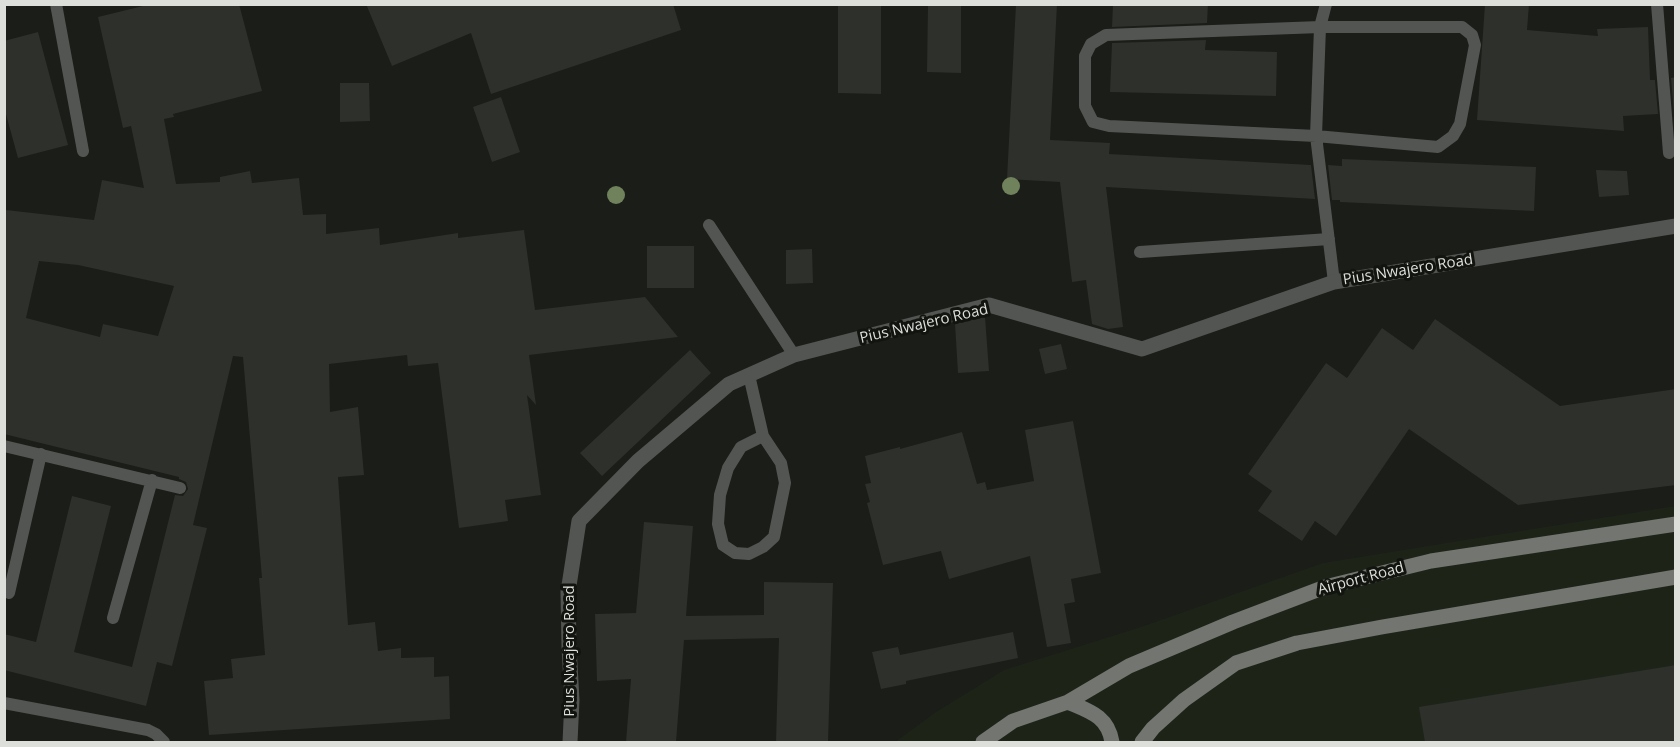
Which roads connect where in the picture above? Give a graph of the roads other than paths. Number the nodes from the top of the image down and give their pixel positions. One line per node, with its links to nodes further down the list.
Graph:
1 (56, 4): 6 (lane)
2 (1326, 4): 4 (lane)
3 (1657, 4): 7 (lane)
4 (1320, 27): 5 (lane); 5 (lane); 5 (lane)
5 (1316, 136): 10 (lane)
6 (83, 151)
7 (1669, 153)
8 (709, 225): 13 (lane)
9 (1676, 226): 12 (street, Pius Nwajero Road)
10 (1329, 239): 11 (lane); 12 (lane)
11 (1140, 252)
12 (1334, 282): 13 (street, Pius Nwajero Road)
13 (794, 355): 14 (street, Pius Nwajero Road)
14 (749, 375): 15 (lane); 27 (street, Pius Nwajero Road)
15 (763, 436): 15 (lane)
16 (4, 446): 17 (lane)
17 (41, 454): 18 (lane); 22 (lane)
18 (152, 480): 19 (lane); 23 (lane)
19 (180, 488)
20 (1676, 524): 24 (main road, Airport Road)
21 (1676, 577): 30 (main road)
22 (9, 593)
23 (113, 618)
24 (1068, 702): 28 (main road, Airport Road); 29 (main road)
25 (4, 703): 26 (lane)
26 (164, 742)
27 (570, 742)
28 (983, 742)
29 (1112, 742)
30 (1142, 742)

